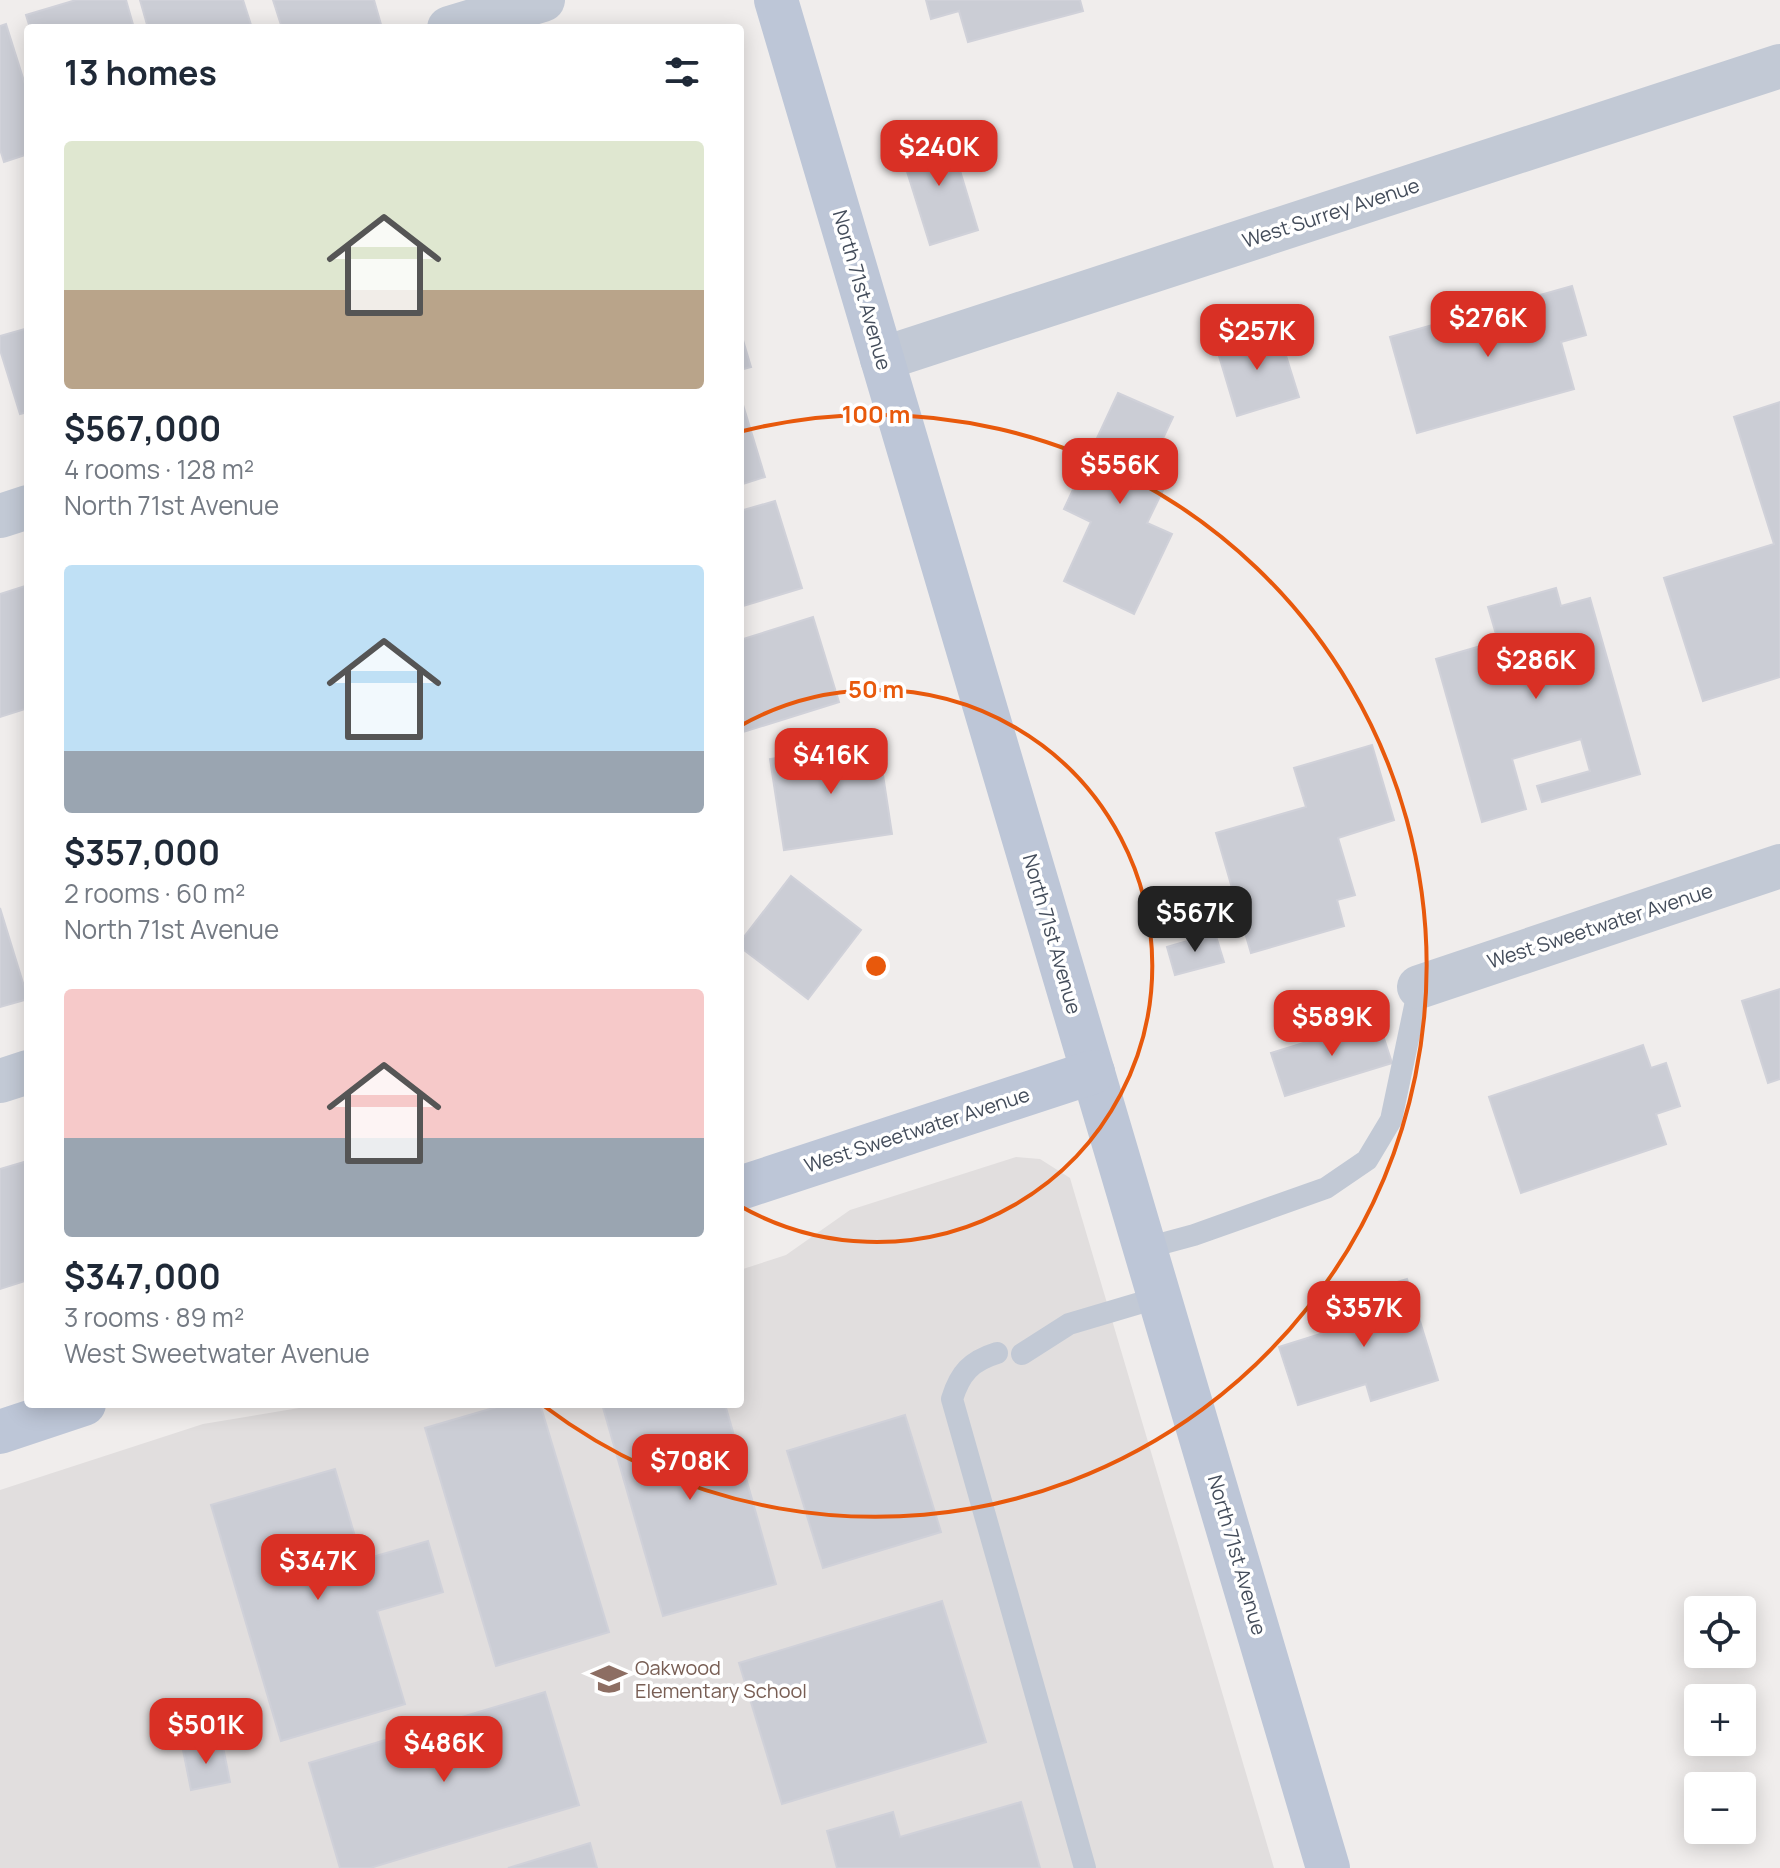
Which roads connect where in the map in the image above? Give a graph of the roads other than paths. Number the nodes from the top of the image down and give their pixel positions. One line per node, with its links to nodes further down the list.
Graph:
1 (441, 0): 4 (street)
2 (543, 0): 5 (street)
3 (776, 0): 7 (street, North 71st Avenue)
4 (448, 24)
5 (462, 24)
6 (1780, 66): 7 (street, West Surrey Avenue)
7 (882, 359): 12 (street, North 71st Avenue)
8 (24, 508): 9 (street)
9 (0, 516)
10 (1780, 866): 11 (street, West Sweetwater Avenue)
11 (1419, 987): 16 (lane)
12 (1093, 1072): 15 (street, West Sweetwater Avenue); 16 (street, North 71st Avenue)
13 (24, 1073): 14 (street)
14 (0, 1081)
15 (744, 1187)
16 (1146, 1248): 17 (street, North 71st Avenue)
17 (1160, 1297): 19 (lane); 23 (street, North 71st Avenue)
18 (997, 1353): 22 (lane)
19 (1022, 1354)
20 (72, 1408): 21 (street)
21 (0, 1432)
22 (1085, 1868)
23 (1328, 1868)

